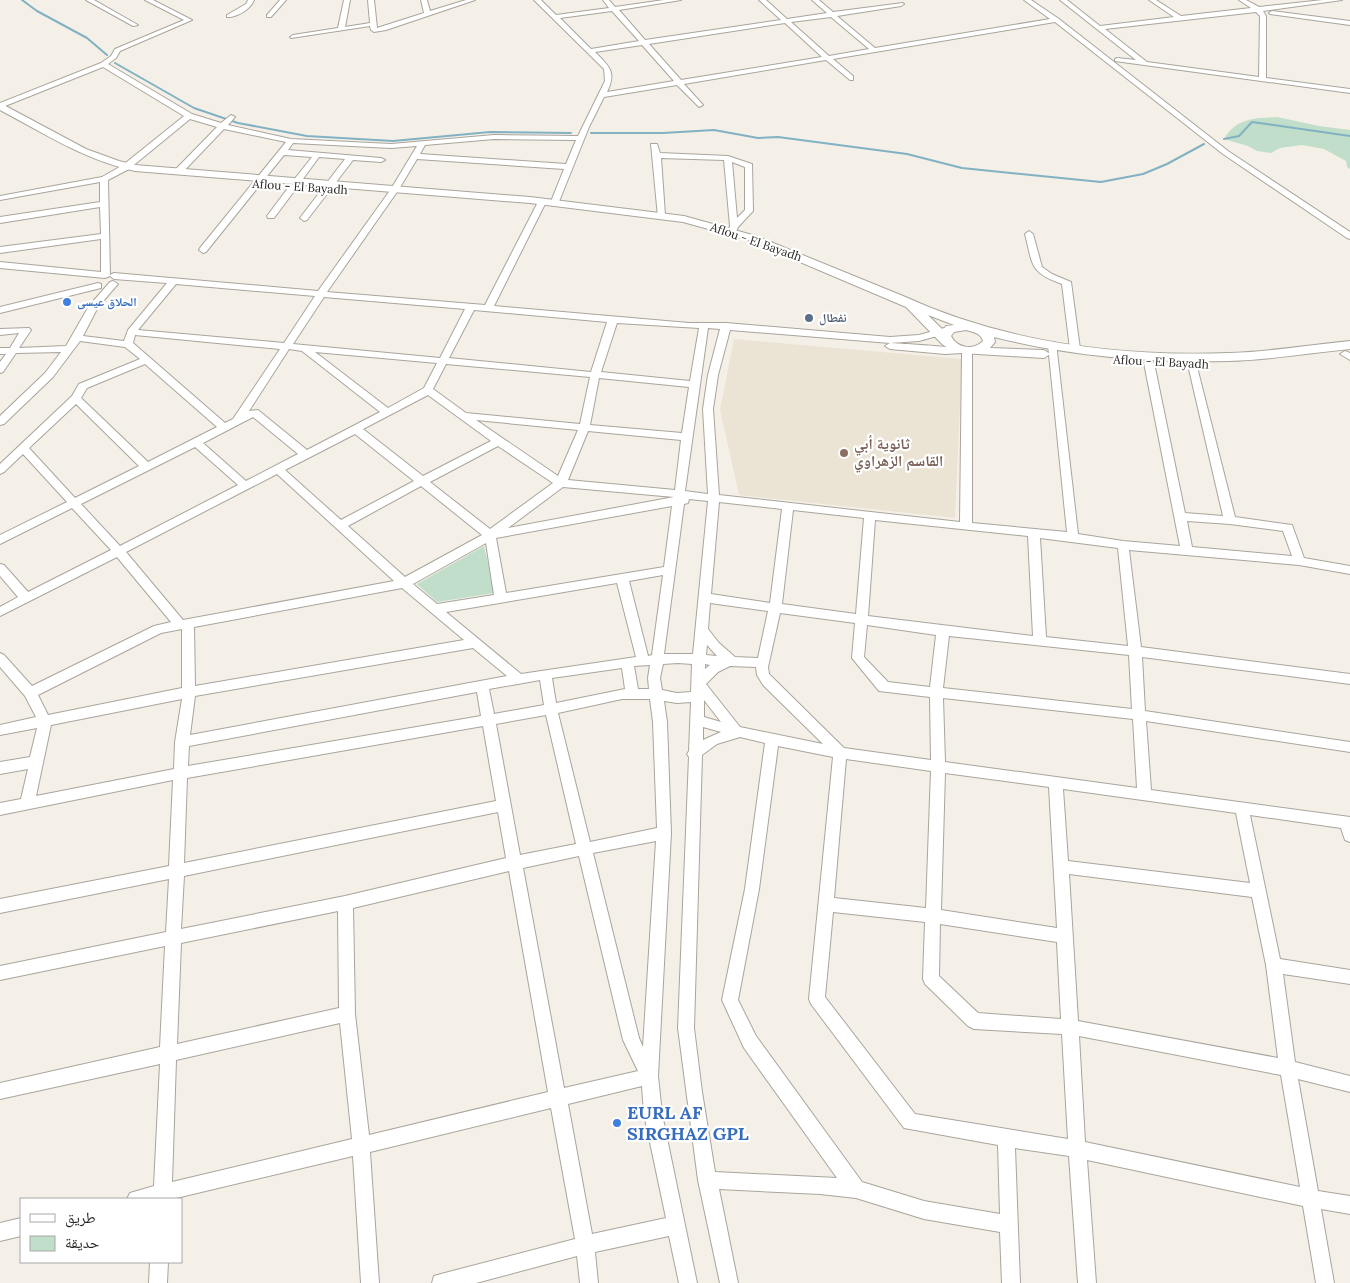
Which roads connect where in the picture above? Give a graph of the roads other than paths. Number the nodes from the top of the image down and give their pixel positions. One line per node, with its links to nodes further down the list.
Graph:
1 (89, 0): 35 (street)
2 (148, 0): 44 (street)
3 (251, 0): 27 (street)
4 (282, 0): 28 (street)
5 (347, 0): 37 (street)
6 (371, 0): 34 (street)
7 (424, 0): 26 (street)
8 (472, 0): 26 (street)
9 (537, 0): 29 (street)
10 (606, 0): 23 (street)
11 (659, 0): 23 (street)
12 (678, 0): 23 (street)
13 (762, 0): 32 (street)
14 (815, 0): 25 (street)
15 (1027, 0): 31 (street)
16 (1036, 0): 43 (street)
17 (1063, 0): 36 (street)
18 (1152, 0): 30 (street)
19 (1242, 0): 24 (street)
20 (1339, 0): 21 (street)
21 (1327, 1): 24 (street)
22 (901, 4): 25 (street)
23 (613, 8): 29 (street); 39 (street)
24 (1258, 10): 30 (street); 33 (street); 47 (street)
25 (832, 14): 32 (street); 41 (street)
26 (428, 15): 34 (street)
27 (229, 16)
28 (269, 16)
29 (554, 16): 40 (street)
30 (1179, 18): 36 (street)
31 (1057, 20): 41 (street); 86 (street)
32 (786, 21): 39 (street); 42 (street)
33 (1350, 23)
34 (373, 24): 37 (street)
35 (135, 25)
36 (1098, 28): 45 (street)
37 (341, 29): 38 (street)
38 (293, 37)
39 (644, 43): 40 (street); 48 (street)
40 (589, 51): 50 (street)
41 (875, 51): 42 (street)
42 (828, 58): 46 (street); 48 (street)
43 (1117, 60): 45 (street); 83 (street)
44 (103, 64): 52 (street); 53 (street)
45 (1145, 64): 47 (street)
46 (850, 78)
47 (1262, 80): 49 (street)
48 (680, 83): 50 (street); 51 (street)
49 (1350, 91)
50 (602, 95): 56 (street)
51 (699, 105)
52 (0, 106): 68 (main road, Aflou - El Bayadh)
53 (189, 116): 55 (street); 68 (street)
54 (232, 117): 55 (street)
55 (224, 126): 57 (street); 69 (street)
56 (580, 138): 58 (street); 67 (street)
57 (291, 140): 58 (street); 60 (street)
58 (423, 143): 62 (street)
59 (654, 146): 63 (street)
60 (282, 152): 61 (street); 71 (street)
61 (318, 154): 64 (street); 72 (street)
62 (415, 156): 67 (street); 74 (street)
63 (657, 156): 65 (street); 78 (street)
64 (351, 157): 66 (street); 73 (street)
65 (728, 158): 82 (street); 82 (street)
66 (382, 160)
67 (569, 167): 76 (street)
68 (122, 169): 69 (main road, Aflou - El Bayadh); 70 (street); 71 (main road, Aflou - El Bayadh)
69 (178, 172): 71 (main road, Aflou - El Bayadh)
70 (104, 179): 75 (street); 77 (street)
71 (260, 181): 72 (main road, Aflou - El Bayadh); 88 (street)
72 (295, 184): 73 (main road, Aflou - El Bayadh); 79 (street)
73 (329, 186): 74 (main road, Aflou - El Bayadh); 80 (street)
74 (393, 191): 76 (main road, Aflou - El Bayadh); 94 (street)
75 (0, 198)
76 (548, 203): 78 (main road, Aflou - El Bayadh); 98 (street)
77 (104, 204): 81 (street); 85 (street)
78 (661, 215): 82 (main road, Aflou - El Bayadh)
79 (271, 216)
80 (304, 218)
81 (0, 220)
82 (733, 229): 95 (main road, Aflou - El Bayadh)
83 (1350, 229)
84 (1029, 234): 112 (street)
85 (104, 236): 87 (street); 91 (street)
86 (1350, 236)
87 (0, 250)
88 (203, 250)
89 (0, 265): 90 (street)
90 (69, 270): 91 (street); 93 (street)
91 (110, 278): 92 (street); 93 (street); 96 (street)
92 (173, 282): 94 (street); 105 (street)
93 (97, 284): 96 (street); 99 (street)
94 (321, 294): 97 (street); 109 (street)
95 (910, 304): 102 (main road, Aflou - El Bayadh); 106 (main road, Aflou - El Bayadh)
96 (94, 306): 107 (street)
97 (471, 307): 98 (street); 119 (street)
98 (488, 308): 100 (street)
99 (0, 310)
100 (613, 319): 101 (street); 123 (street)
101 (704, 327): 103 (street); 124 (street)
102 (975, 328): 106 (main road); 113 (main road, Aflou - El Bayadh); 116 (main road)
103 (726, 329): 106 (street); 116 (street); 146 (street)
104 (0, 332): 115 (street)
105 (131, 332): 108 (street); 109 (street)
106 (945, 334): 116 (main road, Aflou - El Bayadh)
107 (77, 338): 108 (street); 110 (street)
108 (128, 344): 118 (street)
109 (287, 345): 111 (street); 130 (street)
110 (69, 348): 115 (street); 129 (street)
111 (303, 348): 119 (street); 127 (street)
112 (1075, 349): 113 (main road, Aflou - El Bayadh); 117 (main road, Aflou - El Bayadh)
113 (1053, 350): 116 (main road, Aflou - El Bayadh); 120 (main road, Aflou - El Bayadh); 156 (street)
114 (0, 351): 115 (street)
115 (13, 351): 122 (street)
116 (967, 351): 153 (street)
117 (1349, 352): 121 (main road, Aflou - El Bayadh)
118 (147, 360): 126 (street); 131 (street)
119 (444, 360): 123 (street); 125 (street)
120 (1149, 363): 121 (main road, Aflou - El Bayadh); 150 (street)
121 (1193, 365): 151 (street)
122 (0, 370)
123 (595, 375): 124 (street); 133 (street)
124 (694, 384): 134 (street)
125 (428, 390): 127 (street); 128 (street)
126 (76, 398): 137 (street); 139 (street)
127 (388, 413): 132 (street)
128 (464, 416): 133 (street); 135 (street)
129 (0, 422)
130 (236, 422): 131 (street); 138 (street)
131 (224, 428): 136 (street)
132 (356, 429): 138 (street); 142 (street)
133 (584, 429): 134 (street); 143 (street)
134 (687, 437): 145 (street)
135 (498, 441): 142 (street); 143 (street)
136 (196, 442): 139 (street); 144 (street)
137 (23, 448): 141 (street); 147 (street)
138 (306, 455): 140 (street)
139 (147, 467): 147 (street)
140 (278, 469): 144 (street); 152 (street)
141 (0, 470)
142 (422, 482): 152 (street); 155 (street)
143 (561, 484): 145 (street); 155 (street)
144 (245, 486): 159 (street)
145 (678, 497): 146 (street); 155 (street); 163 (street)
146 (709, 497): 148 (street); 169 (street)
147 (74, 503): 157 (street); 159 (street)
148 (788, 506): 149 (street); 170 (street)
149 (870, 516): 153 (street); 173 (street)
150 (1181, 517): 151 (street); 160 (street)
151 (1230, 520): 161 (street)
152 (340, 525): 166 (street)
153 (966, 526): 154 (street)
154 (1034, 533): 156 (street); 177 (street)
155 (490, 535): 166 (street); 168 (street)
156 (1074, 537): 158 (street)
157 (0, 540)
158 (1123, 545): 160 (street); 179 (street)
159 (118, 551): 167 (street); 174 (street)
160 (1187, 551): 161 (street)
161 (1299, 561): 164 (street)
162 (0, 568): 167 (street)
163 (668, 570): 165 (street); 183 (street)
164 (1350, 570)
165 (622, 577): 168 (street); 183 (street)
166 (404, 583): 171 (street); 174 (street)
167 (26, 598): 172 (street)
168 (501, 598): 171 (street)
169 (705, 598): 170 (street); 175 (street)
170 (775, 608): 173 (street); 185 (street)
171 (434, 609): 178 (street)
172 (0, 612)
173 (862, 620): 176 (street); 192 (street)
174 (184, 624): 191 (street); 193 (street)
175 (702, 630): 181 (street); 182 (street)
176 (942, 631): 177 (street); 192 (street)
177 (1040, 641): 179 (street)
178 (475, 642): 187 (street); 191 (street)
179 (1135, 651): 188 (street); 197 (street)
180 (0, 658): 193 (street)
181 (699, 659): 182 (street); 183 (street); 190 (street)
182 (731, 660): 185 (street); 190 (street)
183 (650, 661): 184 (street); 195 (street)
184 (626, 662): 186 (street); 194 (street)
185 (762, 663): 206 (street)
186 (545, 674): 187 (street); 196 (street)
187 (519, 679): 189 (street)
188 (1350, 680)
189 (482, 686): 198 (street); 204 (street)
190 (699, 688): 195 (street); 199 (street); 202 (street)
191 (188, 692): 200 (street); 204 (street)
192 (936, 692): 197 (street); 209 (street)
193 (30, 693): 200 (street)
194 (632, 693): 195 (street); 196 (street)
195 (655, 694): 219 (street)
196 (552, 709): 198 (street); 220 (street)
197 (1140, 715): 205 (street); 213 (street)
198 (488, 720): 211 (street); 215 (street)
199 (697, 720): 202 (street); 207 (street)
200 (45, 721): 201 (street); 208 (street)
201 (0, 730)
202 (737, 733): 203 (street); 207 (street)
203 (772, 741): 206 (street); 246 (street)
204 (182, 742): 211 (street)
205 (1350, 747)
206 (840, 753): 209 (street); 226 (street)
207 (694, 754): 245 (street)
208 (36, 762): 210 (street); 214 (street)
209 (938, 767): 212 (street); 228 (street)
210 (0, 768)
211 (182, 773): 214 (street); 223 (street)
212 (1056, 783): 213 (street); 222 (street)
213 (1144, 796): 217 (street)
214 (27, 804): 216 (street)
215 (505, 806): 221 (street); 223 (street)
216 (0, 809)
217 (1242, 810): 218 (street); 224 (street)
218 (1349, 827)
219 (664, 833): 220 (street); 238 (street)
220 (584, 850): 221 (street); 238 (street)
221 (514, 863): 225 (street); 241 (street)
222 (1061, 868): 224 (street); 229 (street)
223 (178, 871): 227 (street); 230 (street)
224 (1259, 891): 231 (street)
225 (345, 903): 230 (street); 234 (street)
226 (825, 904): 228 (street); 242 (street)
227 (0, 906)
228 (934, 916): 229 (street); 235 (street)
229 (1065, 936): 235 (street)
230 (174, 938): 232 (street); 236 (street)
231 (1274, 965): 233 (street); 237 (street)
232 (0, 973)
233 (1350, 977)
234 (347, 1014): 236 (street); 243 (street)
235 (1070, 1027): 237 (street); 244 (street)
236 (169, 1054): 240 (street); 247 (street)
237 (1288, 1068): 239 (street); 249 (street)
238 (650, 1076): 241 (street); 251 (street)
239 (1350, 1084)
240 (0, 1091)
241 (557, 1098): 243 (street); 255 (street)
242 (1006, 1138): 244 (street); 252 (street)
243 (361, 1145): 247 (street); 258 (street)
244 (1077, 1149): 249 (street); 264 (street)
245 (707, 1180): 246 (street); 262 (street)
246 (856, 1189): 252 (street)
247 (162, 1196): 248 (street)
248 (145, 1198)
249 (1312, 1199): 250 (street); 265 (street)
250 (1350, 1204)
251 (676, 1225): 255 (street); 261 (street)
252 (1009, 1225): 263 (street)
253 (20, 1227): 254 (street)
254 (0, 1232)
255 (585, 1245): 259 (street); 260 (street)
256 (159, 1263): 257 (street)
257 (158, 1283)
258 (370, 1283)
259 (440, 1283)
260 (589, 1283)
261 (688, 1283)
262 (729, 1283)
263 (1011, 1283)
264 (1087, 1283)
265 (1325, 1283)

